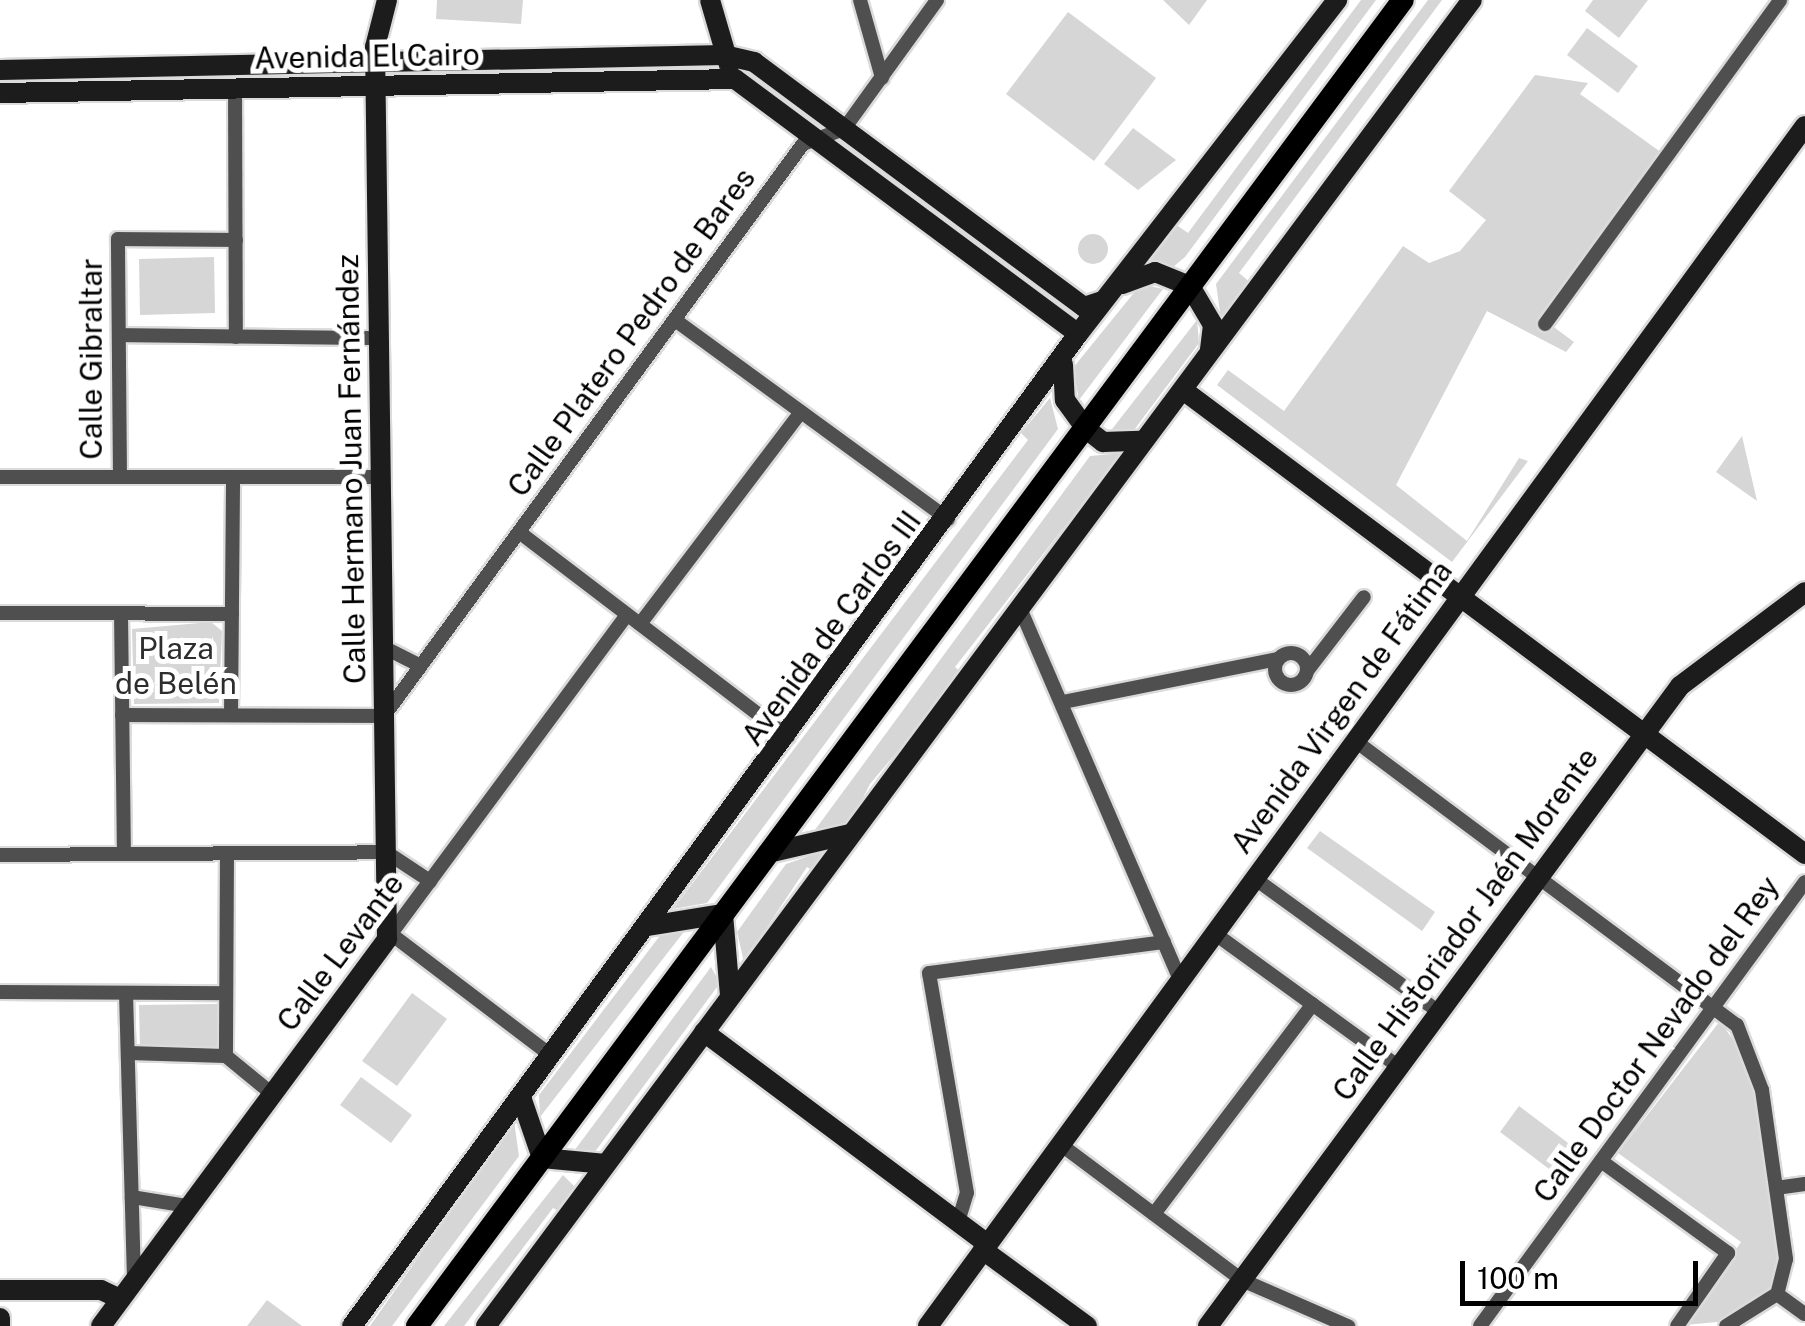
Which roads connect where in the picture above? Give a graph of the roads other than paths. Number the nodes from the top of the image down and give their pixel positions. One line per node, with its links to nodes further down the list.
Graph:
1 (386, 0): 10 (street, Calle Hermano Juan Fernández)
2 (710, 0): 9 (street)
3 (860, 0): 12 (street)
4 (937, 0): 12 (street)
5 (1336, 0): 21 (street, Avenida de Carlos III)
6 (1403, 0): 22 (main road)
7 (1472, 0): 30 (street)
8 (1780, 0): 25 (street)
9 (724, 55): 10 (street, Avenida El Cairo); 13 (street); 18 (street, Avenida El Cairo)
10 (376, 63): 11 (street, Avenida El Cairo); 14 (street, Calle Hermano Juan Fernández)
11 (0, 70)
12 (882, 78): 18 (street)
13 (735, 79): 14 (street, Avenida El Cairo); 19 (street)
14 (376, 86): 15 (street, Avenida El Cairo); 29 (street, Calle Hermano Juan Fernández)
15 (235, 88): 16 (street, Avenida El Cairo); 20 (street)
16 (0, 92)
17 (1805, 126): 44 (street, Avenida Virgen de Fátima)
18 (844, 129): 19 (street); 23 (street, Avenida El Cairo)
19 (816, 139): 24 (street, Calle Platero Pedro de Bares); 26 (street)
20 (236, 240): 27 (street, Calle Gibraltar); 28 (street)
21 (1120, 285): 22 (street); 23 (street, Avenida de Carlos III)
22 (1190, 286): 30 (street); 34 (main road)
23 (1103, 301): 26 (street, Avenida de Carlos III)
24 (675, 320): 33 (street); 41 (street, Calle Platero Pedro de Bares)
25 (1545, 324)
26 (1078, 334): 31 (street, Avenida de Carlos III)
27 (118, 335): 28 (street); 37 (street, Calle Gibraltar)
28 (236, 336): 29 (street)
29 (379, 338): 39 (street, Calle Hermano Juan Fernández)
30 (1209, 355): 32 (street)
31 (1063, 366): 34 (street); 40 (street, Avenida de Carlos III)
32 (1183, 390): 35 (street); 44 (street)
33 (802, 412): 40 (street); 49 (street, Calle Levante)
34 (1084, 428): 35 (street); 64 (main road)
35 (1141, 441): 45 (street)
36 (0, 477): 37 (street)
37 (120, 477): 38 (street)
38 (232, 477): 39 (street); 48 (street)
39 (381, 477): 50 (street, Calle Hermano Juan Fernández)
40 (948, 520): 59 (street, Avenida de Carlos III)
41 (519, 532): 49 (street); 52 (street, Calle Platero Pedro de Bares)
42 (1805, 592): 58 (street, Calle Historiador Jaén Morente)
43 (1364, 596): 53 (street)
44 (1458, 597): 58 (street); 60 (street, Avenida Virgen de Fátima)
45 (1020, 606): 54 (street); 61 (street)
46 (0, 613): 47 (street)
47 (121, 613): 48 (street); 55 (street)
48 (232, 614): 56 (street)
49 (634, 620): 59 (street); 70 (street, Calle Levante)
50 (383, 647): 52 (street); 57 (street, Calle Hermano Juan Fernández)
51 (1278, 659): 53 (street); 53 (street); 54 (street)
52 (420, 666): 57 (street, Calle Platero Pedro de Bares)
53 (1307, 671)
54 (1063, 702): 76 (street)
55 (122, 714): 56 (street); 66 (street)
56 (231, 715): 57 (street)
57 (384, 716): 62 (street, Calle Hermano Juan Fernández)
58 (1642, 735): 67 (street); 68 (street, Calle Historiador Jaén Morente)
59 (788, 737): 73 (street, Avenida de Carlos III)
60 (1354, 740): 68 (street); 69 (street, Avenida Virgen de Fátima)
61 (850, 834): 64 (street); 81 (street)
62 (386, 852): 63 (street); 70 (street); 75 (street, Calle Hermano Juan Fernández)
63 (227, 853): 66 (street); 80 (street)
64 (768, 853): 72 (main road)
65 (0, 854): 66 (street)
66 (124, 854)
67 (1805, 854)
68 (1537, 876): 83 (street); 84 (street, Calle Historiador Jaén Morente)
69 (1254, 878): 74 (street, Avenida Virgen de Fátima); 84 (street)
70 (430, 881): 75 (street, Calle Levante)
71 (1805, 882): 83 (street, Calle Doctor Nevado del Rey)
72 (723, 914): 73 (street); 81 (street); 93 (main road)
73 (648, 926): 88 (street, Avenida de Carlos III)
74 (1214, 933): 77 (street, Avenida Virgen de Fátima); 82 (street)
75 (389, 936): 88 (street); 90 (street, Calle Levante)
76 (1164, 942): 77 (street); 101 (street)
77 (1180, 979): 92 (street, Avenida Virgen de Fátima)
78 (0, 992): 79 (street)
79 (126, 992): 80 (street); 86 (street)
80 (226, 993): 87 (street)
81 (730, 996): 85 (street)
82 (1313, 1004): 89 (street); 100 (street)
83 (1715, 1006): 94 (street, Calle Doctor Nevado del Rey); 97 (street)
84 (1438, 1011): 89 (street, Calle Historiador Jaén Morente)
85 (704, 1032): 95 (street); 101 (street)
86 (128, 1053): 87 (street); 98 (street)
87 (226, 1056): 90 (street)
88 (552, 1056): 91 (street, Avenida de Carlos III)
89 (1398, 1066): 104 (street, Calle Historiador Jaén Morente)
90 (271, 1093): 99 (street, Calle Levante)
91 (521, 1097): 93 (street); 112 (street, Avenida de Carlos III)
92 (1060, 1144): 100 (street); 102 (street, Avenida Virgen de Fátima)
93 (542, 1158): 95 (street); 113 (main road)
94 (1601, 1161): 119 (street, Calle Doctor Nevado del Rey); 120 (street)
95 (606, 1164): 114 (street)
96 (1805, 1184): 97 (street)
97 (1776, 1188): 106 (street)
98 (132, 1197): 99 (street); 103 (street)
99 (187, 1206): 103 (street, Calle Levante)
100 (1154, 1214): 104 (street)
101 (958, 1222): 102 (street)
102 (985, 1247): 115 (street, Avenida Virgen de Fátima); 116 (street)
103 (134, 1276): 107 (street, Calle Levante)
104 (1242, 1280): 117 (street, Calle Historiador Jaén Morente); 118 (street)
105 (0, 1290): 107 (street)
106 (1778, 1294): 108 (street); 121 (street)
107 (118, 1298): 111 (street, Calle Levante)
108 (1805, 1314)
109 (0, 1318): 110 (street)
110 (0, 1326)
111 (102, 1326)
112 (352, 1326)
113 (417, 1326)
114 (486, 1326)
115 (928, 1326)
116 (1087, 1326)
117 (1208, 1326)
118 (1348, 1326)
119 (1480, 1326)
120 (1677, 1326)
121 (1726, 1326)

